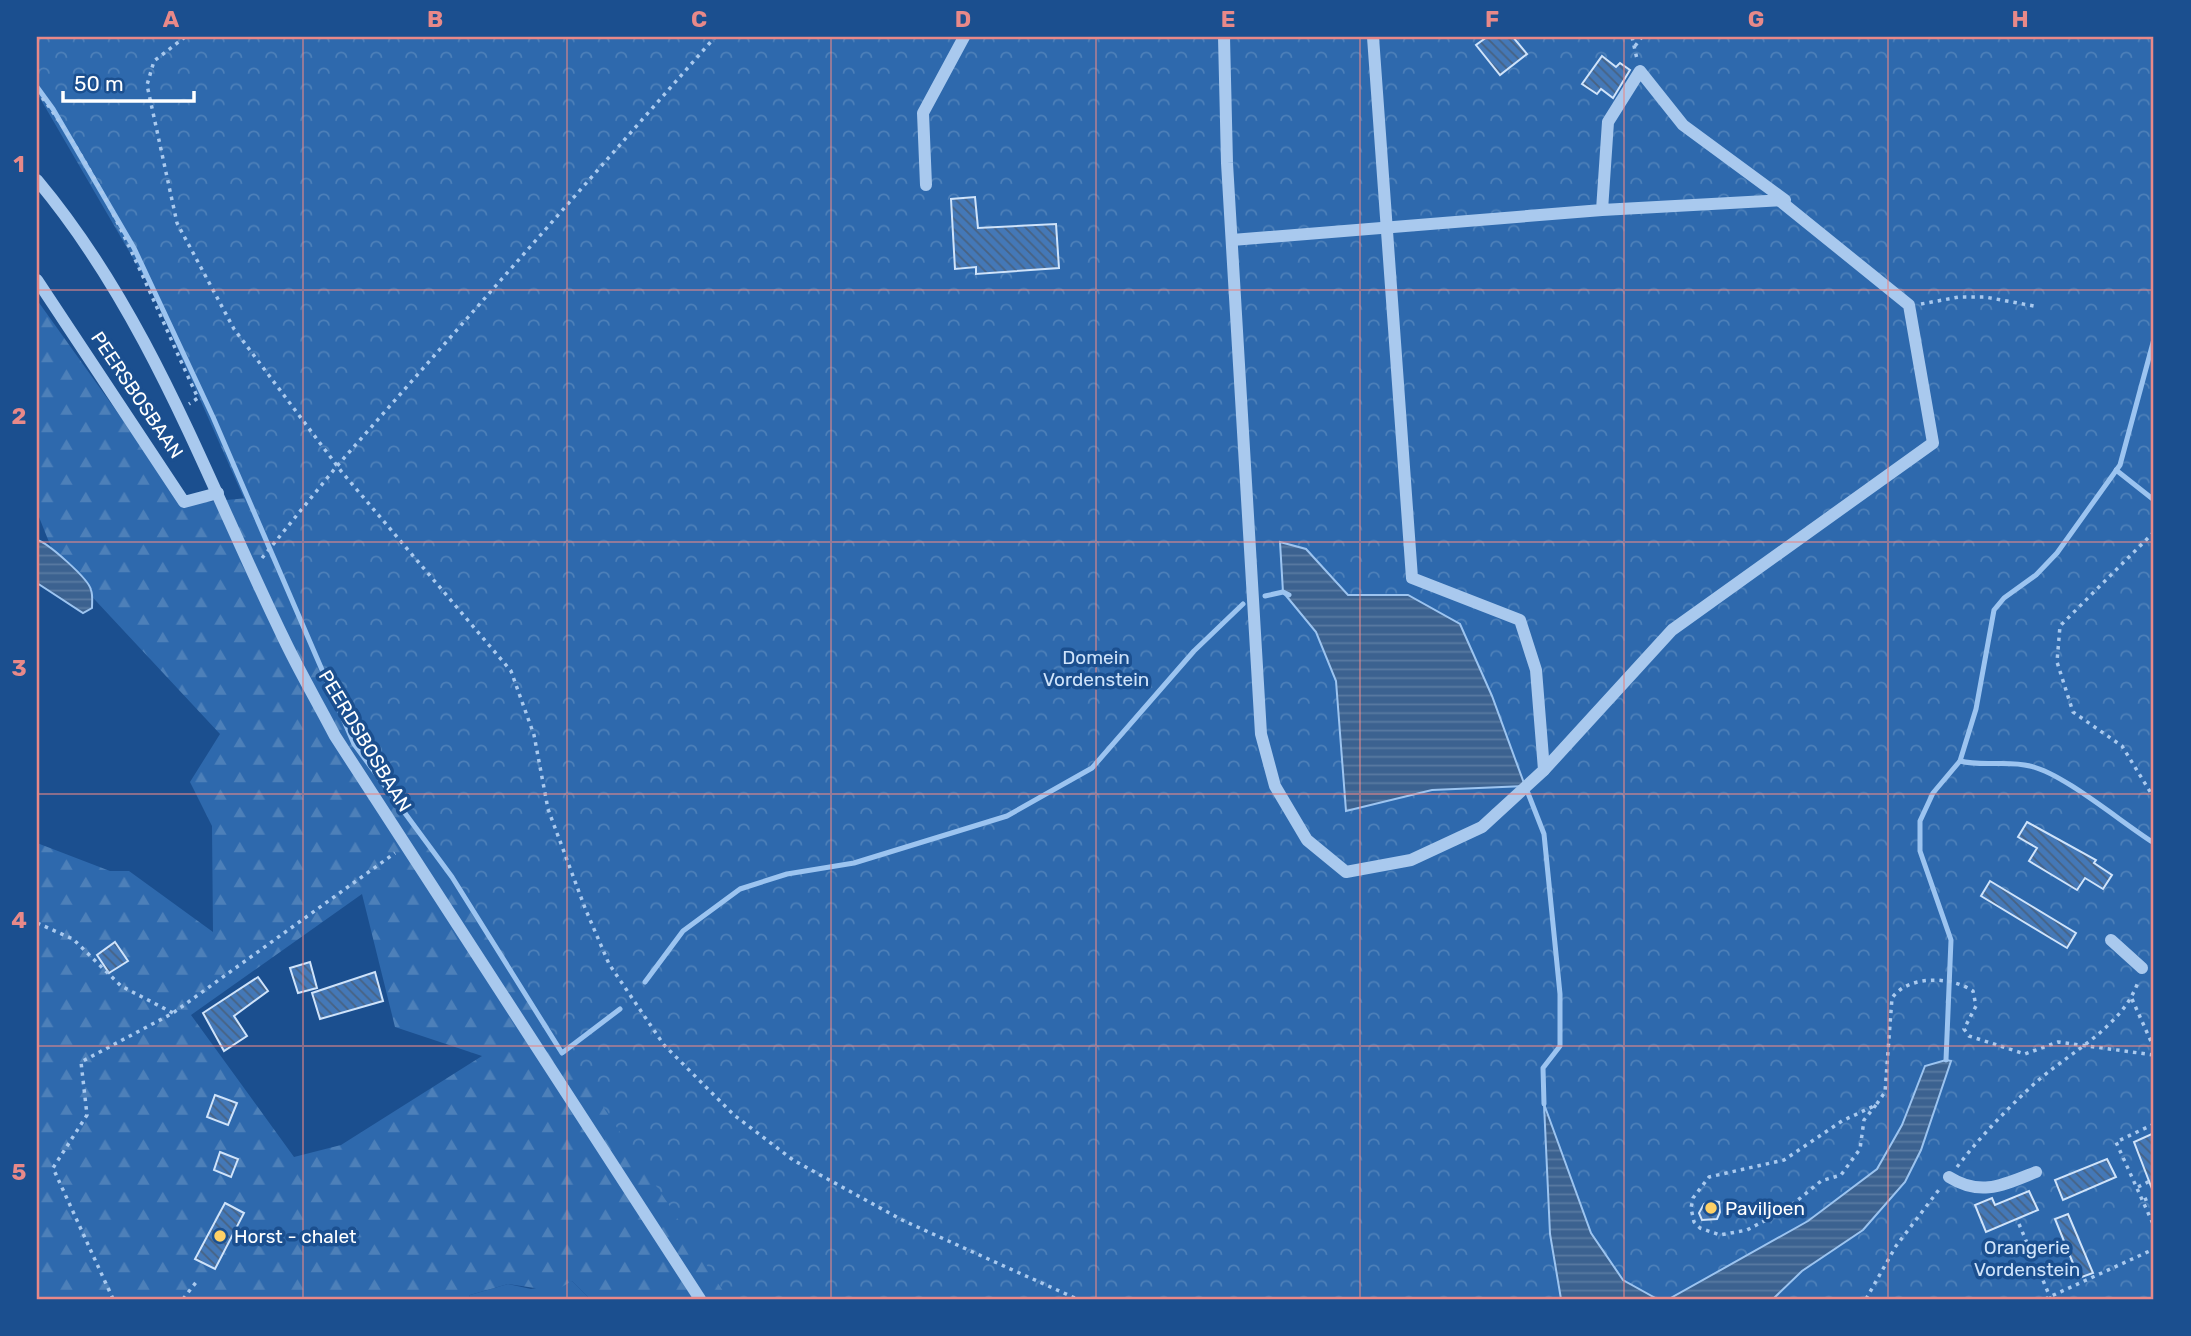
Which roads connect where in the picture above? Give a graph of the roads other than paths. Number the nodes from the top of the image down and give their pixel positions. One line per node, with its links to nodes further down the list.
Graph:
1 (964, 37): 5 (street)
2 (1224, 37): 9 (street)
3 (1373, 37): 8 (street)
4 (37, 180): 11 (street, PEERDSBOSBAAN)
5 (926, 185)
6 (1779, 200): 7 (street); 7 (street); 12 (street)
7 (1602, 209): 8 (street)
8 (1386, 227): 9 (street); 12 (street)
9 (1232, 240): 12 (street)
10 (37, 280): 11 (street, PEERSBOSBAAN)
11 (218, 494): 17 (street, PEERDSBOSBAAN)
12 (1544, 770)
13 (2111, 940): 14 (street)
14 (2142, 968)
15 (2036, 1172): 16 (street)
16 (1949, 1177)
17 (700, 1299)

